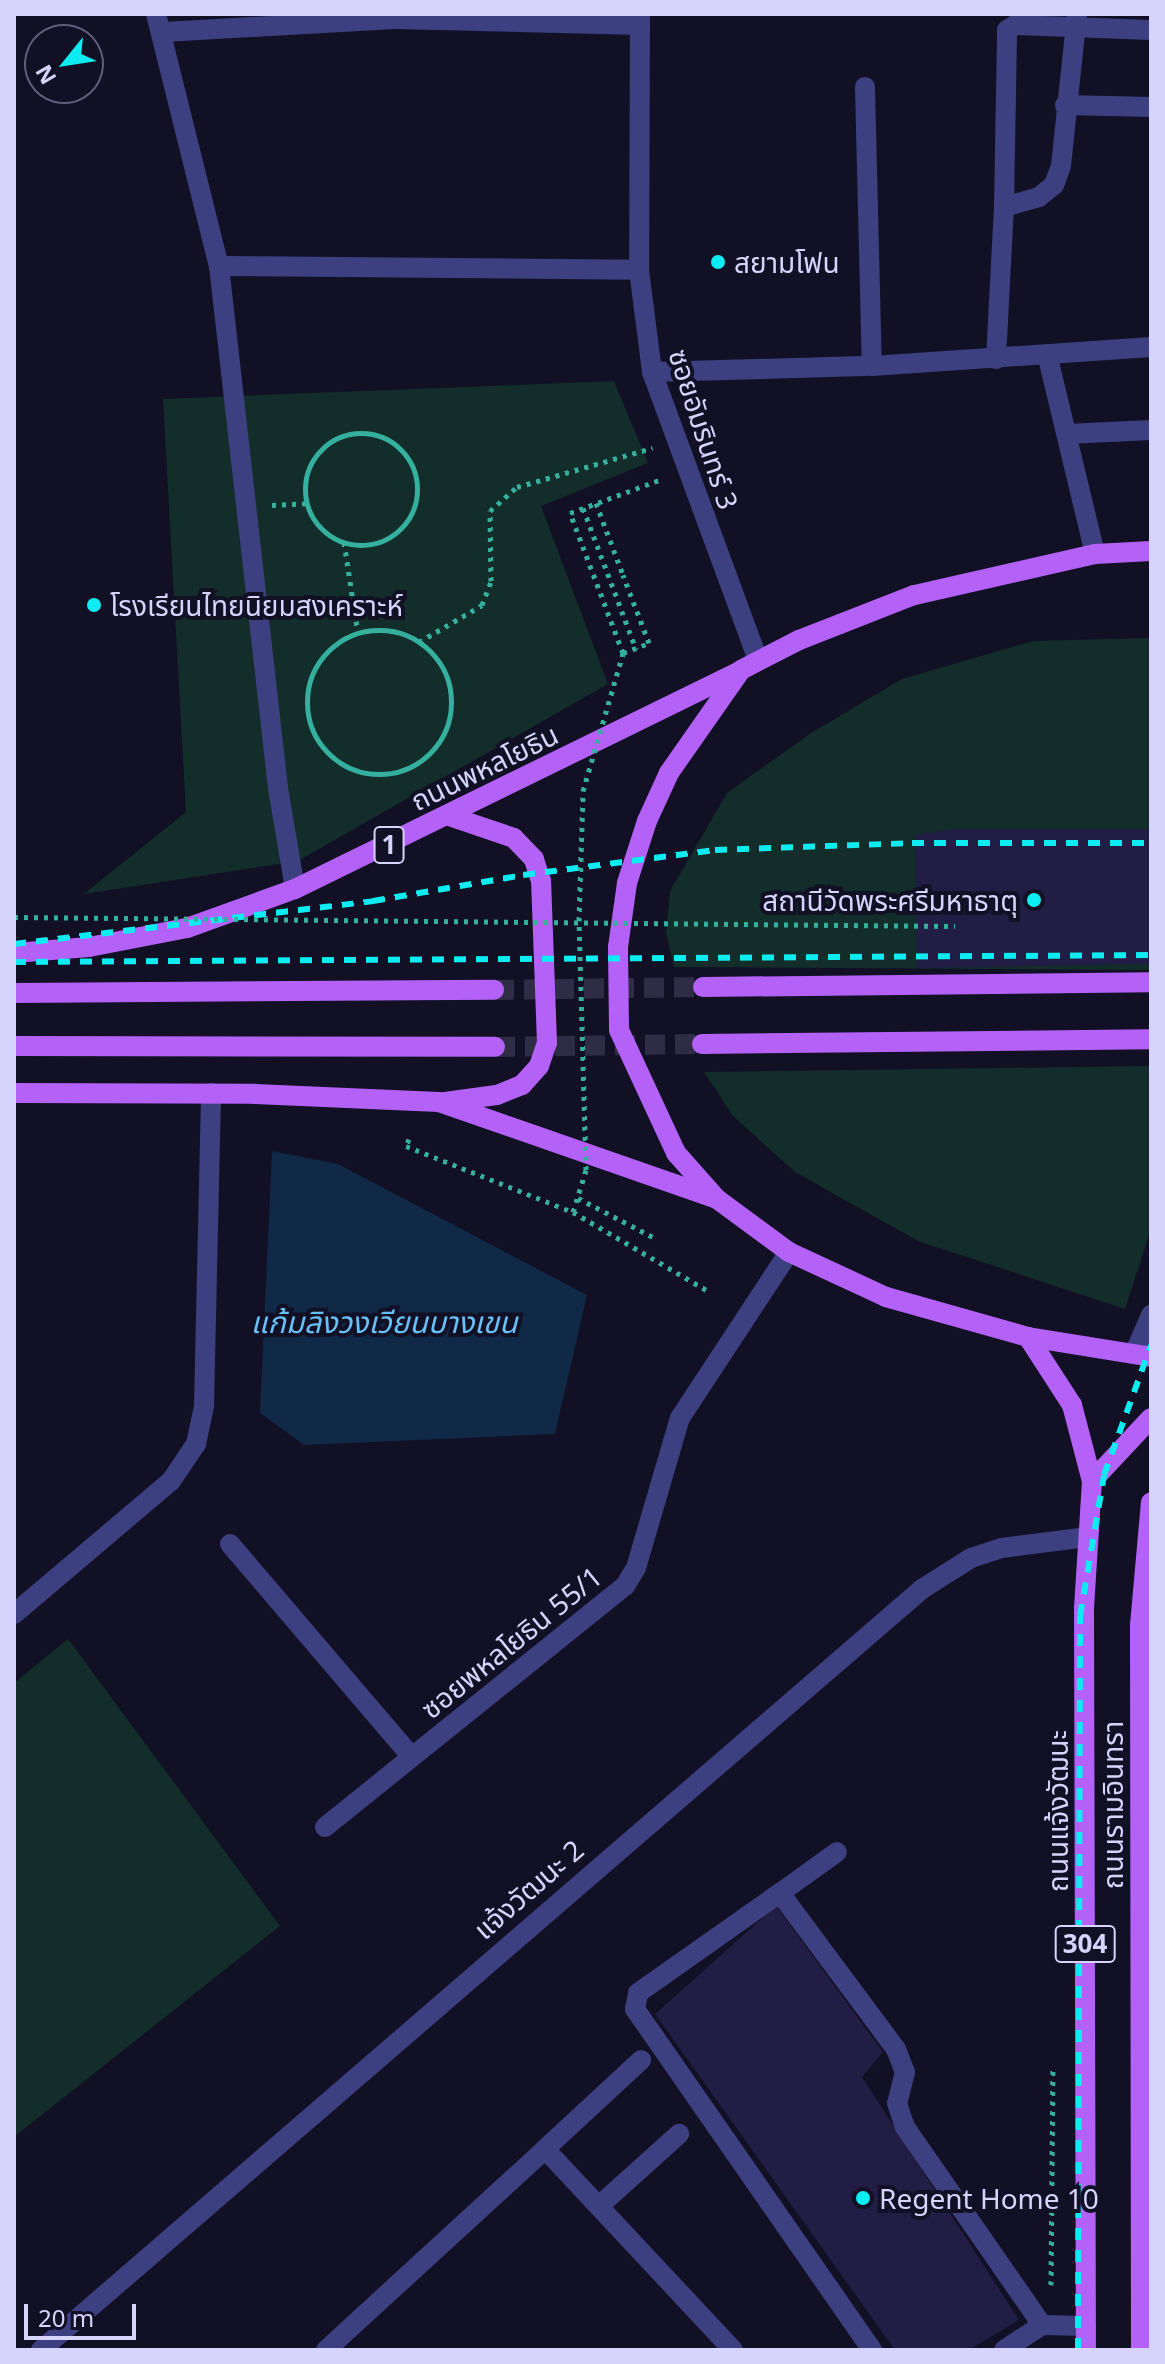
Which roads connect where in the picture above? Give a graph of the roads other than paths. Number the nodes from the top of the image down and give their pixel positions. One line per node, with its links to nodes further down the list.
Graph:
1 (395, 17): 2 (street); 4 (street)
2 (640, 20): 11 (street, ซอยอัมรินทร์ 3)
3 (1077, 21): 5 (street); 7 (street); 9 (street)
4 (160, 23): 10 (street)
5 (1151, 30)
6 (865, 87): 15 (street)
7 (1065, 105): 8 (street); 9 (street)
8 (1151, 107)
9 (1004, 207): 14 (street)
10 (219, 266): 11 (street); 23 (street)
11 (639, 270): 16 (street, ซอยอัมรินทร์ 3)
12 (1151, 347): 13 (street)
13 (1047, 354): 14 (street); 18 (street)
14 (996, 359): 15 (street)
15 (872, 366): 16 (street)
16 (652, 372): 21 (street, ซอยอัมรินทร์ 3)
17 (1151, 430): 18 (street)
18 (1067, 434): 20 (street)
19 (1151, 551): 20 (main road, ถนนพหลโยธิน)
20 (1095, 554): 21 (main road, ถนนพหลโยธิน)
21 (750, 665): 22 (main road, ถนนพหลโยธิน / 1); 36 (main road)
22 (449, 816): 23 (main road, ถนนพหลโยธิน / 1); 35 (main road)
23 (295, 889): 24 (main road, ถนนพหลโยธิน / 1)
24 (14, 953)
25 (1151, 982): 26 (main road)
26 (703, 987)
27 (494, 990): 28 (main road)
28 (14, 993)
29 (1151, 1039): 30 (main road)
30 (702, 1044)
31 (14, 1046): 32 (main road)
32 (495, 1047)
33 (14, 1093): 34 (main road)
34 (211, 1093): 35 (main road); 46 (street)
35 (439, 1102): 36 (main road)
36 (717, 1199): 37 (main road)
37 (789, 1252): 39 (main road); 47 (street, ซอยพหลโยธิน 55/1)
38 (1151, 1315): 40 (street)
39 (1028, 1337): 40 (main road); 42 (main road, ถนนแจ้งวัฒนะ / 304)
40 (1142, 1355)
41 (1151, 1418): 42 (main road)
42 (1092, 1481): 44 (main road, ถนนแจ้งวัฒนะ / 304)
43 (1151, 1502): 63 (main road, ถนนรามอินทรา / 304)
44 (1088, 1537): 56 (main road, ถนนแจ้งวัฒนะ / 304); 57 (street, แจ้งวัฒนะ 2)
45 (230, 1544): 47 (street)
46 (14, 1614)
47 (412, 1757): 48 (street, ซอยพหลโยธิน 55/1)
48 (325, 1827)
49 (837, 1852): 50 (street)
50 (780, 1893): 55 (street); 60 (street)
51 (641, 2060): 53 (street)
52 (679, 2134): 54 (street)
53 (545, 2149): 54 (street); 58 (street)
54 (599, 2206): 59 (street)
55 (1042, 2325): 56 (street); 61 (street)
56 (1086, 2326): 62 (main road, ถนนแจ้งวัฒนะ / 304)
57 (41, 2350)
58 (326, 2350)
59 (733, 2350)
60 (872, 2350)
61 (1004, 2350)
62 (1086, 2350)
63 (1141, 2350)

